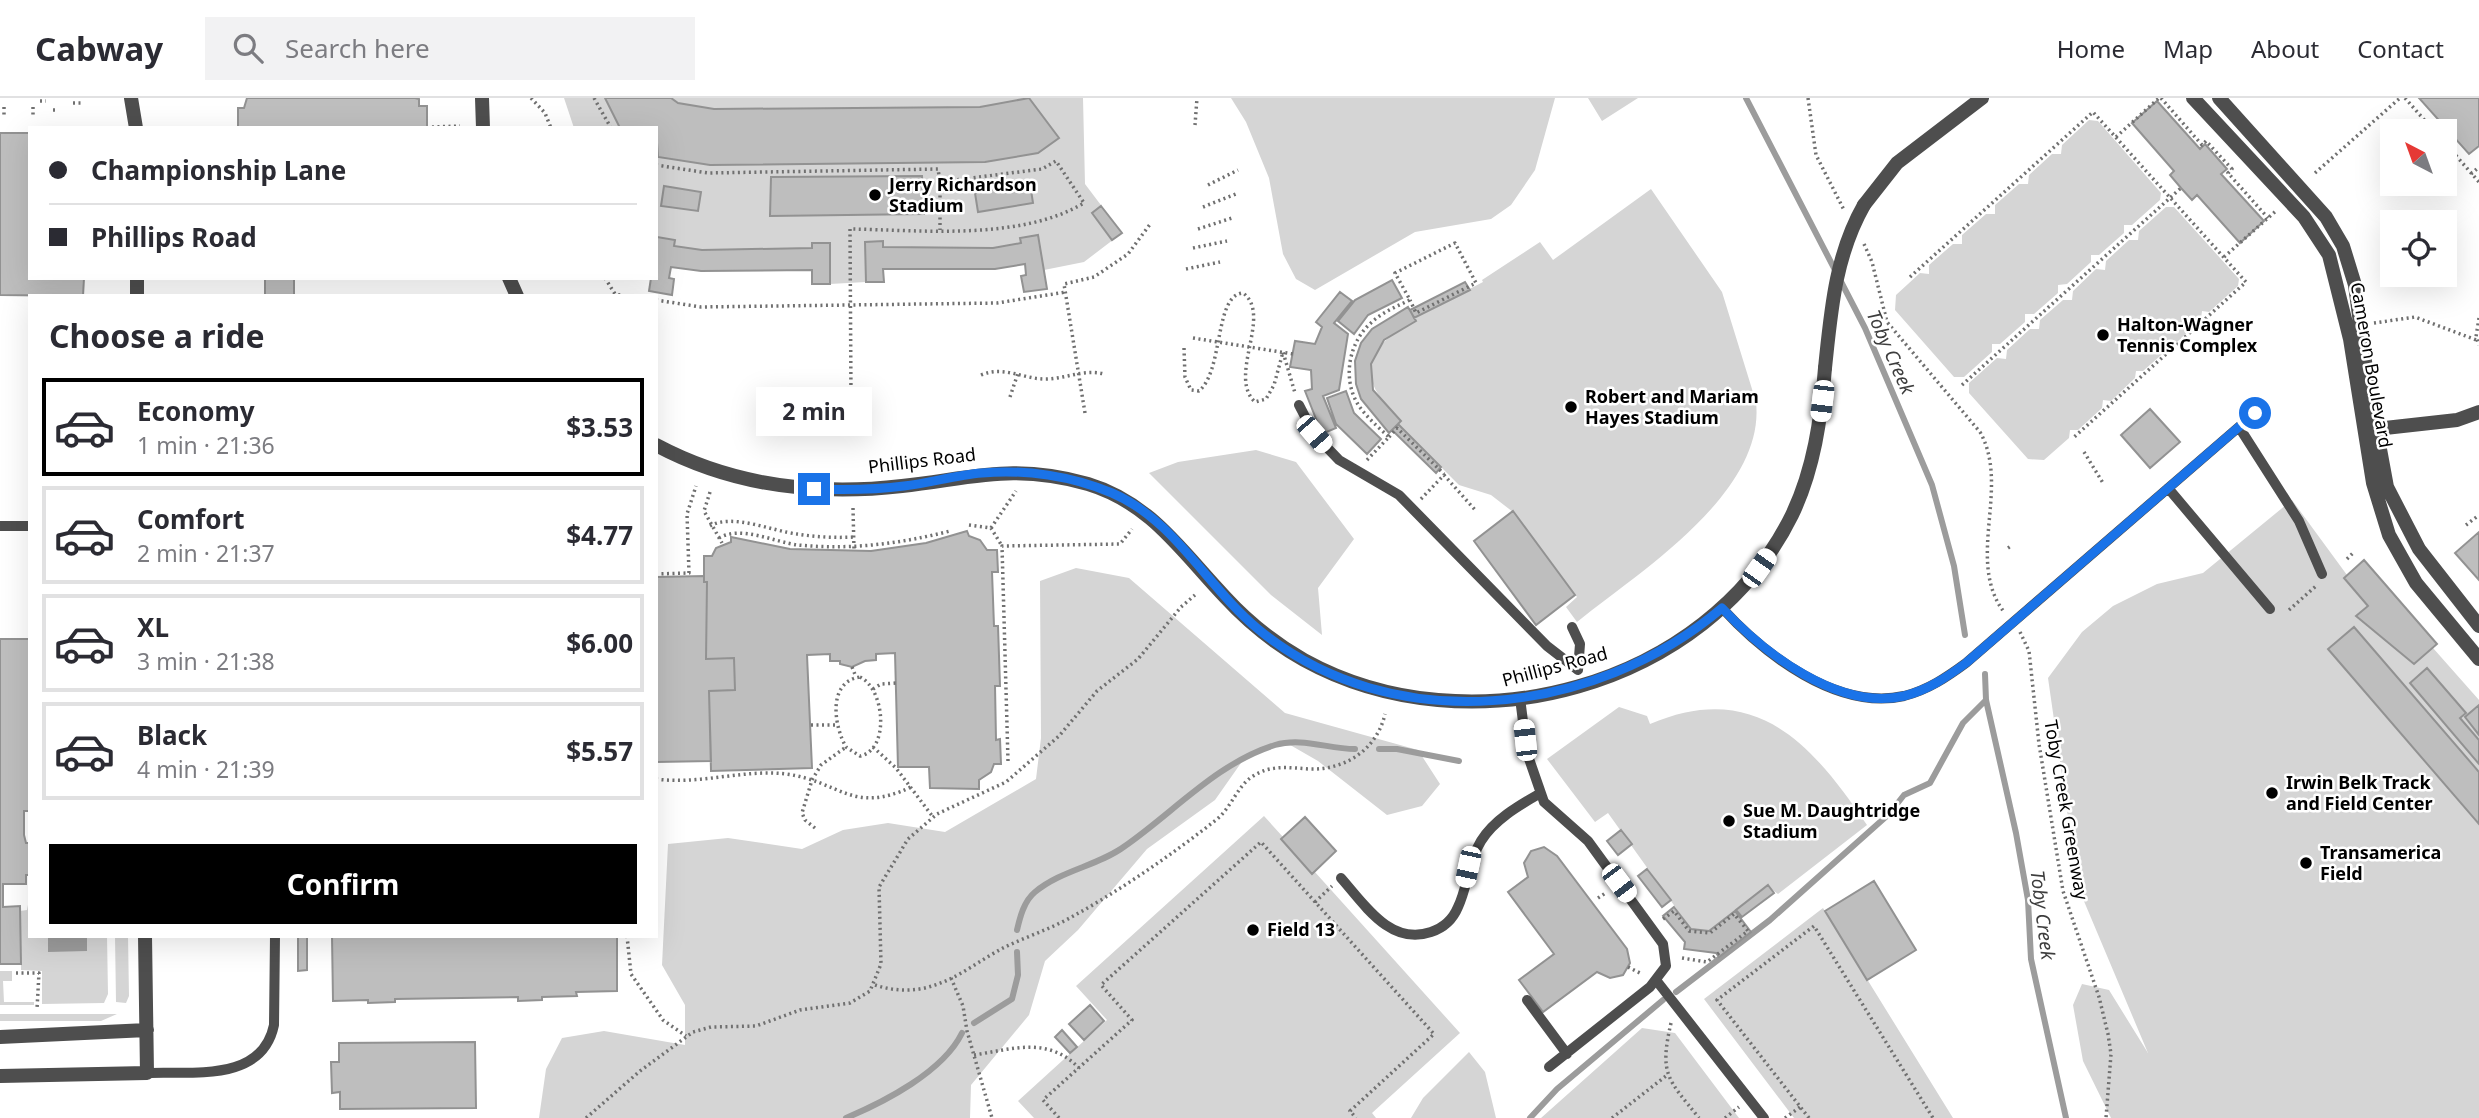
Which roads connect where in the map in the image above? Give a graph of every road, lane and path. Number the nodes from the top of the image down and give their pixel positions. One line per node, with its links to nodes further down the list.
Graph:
1 (131, 98): 23 (street)
2 (139, 98): 23 (street)
3 (482, 98): 26 (street)
4 (531, 98): 27 (path)
5 (594, 98): 28 (path)
6 (1197, 98): 25 (path)
7 (1808, 98): 45 (path)
8 (1982, 98): 117 (street, Phillips Road, bridge)
9 (2160, 98): 24 (path); 29 (path)
10 (2193, 98): 42 (street, Cameron Boulevard)
11 (2220, 98): 82 (street, Cameron Boulevard)
12 (2403, 98): 22 (path); 34 (path)
13 (40, 101): 14 (path)
14 (46, 101)
15 (73, 103): 16 (path)
16 (81, 103)
17 (4, 107): 19 (path)
18 (33, 107): 20 (path)
19 (4, 115)
20 (33, 115)
21 (2191, 115): 24 (path)
22 (2423, 119)
23 (136, 123)
24 (2182, 123): 46 (path)
25 (1195, 125)
26 (483, 126)
27 (550, 126)
28 (610, 126)
29 (2116, 137): 41 (path); 56 (path)
30 (2457, 157): 35 (path)
31 (658, 165): 37 (path)
32 (2479, 167): 35 (path)
33 (1238, 170): 38 (path)
34 (2315, 173)
35 (2471, 174): 36 (path)
36 (2479, 182)
37 (940, 183): 49 (path); 49 (path)
38 (1208, 186)
39 (2181, 188): 41 (path)
40 (1236, 194): 43 (path)
41 (2171, 198): 53 (path); 74 (path)
42 (2288, 200): 46 (path); 82 (street, Cameron Boulevard)
43 (1203, 207)
44 (1232, 218): 48 (path)
45 (1848, 218)
46 (2268, 218): 53 (path)
47 (1151, 223): 57 (path)
48 (1198, 229)
49 (940, 230): 60 (path)
50 (1227, 241): 52 (path)
51 (1862, 241): 120 (path)
52 (1193, 248)
53 (2224, 257): 84 (path)
54 (1220, 262): 55 (path)
55 (1185, 269)
56 (1910, 277)
57 (1066, 292): 60 (path); 71 (path)
58 (658, 300): 60 (path)
59 (1410, 300): 59 (path); 83 (path)
60 (850, 305): 75 (path)
61 (2479, 318): 65 (path)
62 (2372, 323): 65 (path)
63 (1193, 338): 64 (path)
64 (1219, 342): 66 (path); 66 (path); 67 (path)
65 (2478, 342)
66 (1250, 347): 68 (path); 68 (path)
67 (1184, 348)
68 (1283, 352): 69 (path); 77 (path)
69 (1293, 354)
70 (1018, 373): 71 (path); 73 (path); 76 (path)
71 (1079, 373): 72 (path); 79 (path)
72 (1104, 374)
73 (981, 375)
74 (1962, 385)
75 (851, 396)
76 (1010, 397)
77 (1299, 405): 87 (lane)
78 (2479, 412): 82 (street)
79 (1085, 413)
80 (2255, 413): 81 (lane)
81 (2239, 427): 91 (lane); 113 (lane)
82 (2370, 429): 122 (street, Cameron Boulevard); 124 (street, Cameron Boulevard)
83 (1389, 438): 87 (path); 88 (path)
84 (2072, 439)
85 (658, 446): 130 (street, Phillips Road)
86 (2084, 452): 89 (path)
87 (1355, 471): 95 (lane)
88 (1444, 475): 95 (path); 96 (path)
89 (2104, 483)
90 (696, 486): 114 (path)
91 (2168, 488): 117 (lane); 118 (lane)
92 (1016, 491): 103 (path)
93 (710, 492): 102 (path)
94 (853, 508): 106 (path)
95 (1412, 508): 126 (lane)
96 (1476, 510)
97 (2479, 516): 99 (path)
98 (969, 525): 103 (path)
99 (2466, 525)
100 (0, 526): 101 (lane)
101 (28, 526)
102 (710, 526): 106 (path); 107 (path)
103 (991, 528): 109 (path)
104 (1132, 529): 109 (path)
105 (950, 531): 110 (path)
106 (853, 537): 110 (path)
107 (719, 538): 108 (path); 110 (path)
108 (722, 543)
109 (1002, 546): 136 (path)
110 (854, 548)
111 (2353, 553): 112 (path)
112 (2347, 559)
113 (2322, 573)
114 (658, 574)
115 (2318, 584): 119 (path)
116 (1195, 595): 141 (path)
117 (1722, 608): 126 (street, Phillips Road)
118 (2270, 608)
119 (2289, 610)
120 (2007, 616)
121 (1572, 626): 126 (lane)
122 (2479, 626)
123 (2018, 630): 180 (path, Toby Creek Greenway)
124 (2479, 659)
125 (852, 667): 127 (path)
126 (1580, 676): 130 (street, Phillips Road)
127 (856, 677): 129 (path); 132 (path)
128 (896, 683): 129 (path)
129 (873, 689): 135 (path)
130 (1520, 698): 140 (lane)
131 (1385, 714): 153 (path)
132 (837, 724): 133 (path); 134 (path)
133 (811, 725)
134 (846, 747): 135 (path); 138 (path)
135 (873, 747): 139 (path)
136 (1008, 761)
137 (658, 779): 138 (path)
138 (812, 780): 139 (path); 142 (path)
139 (911, 787): 141 (path)
140 (1539, 794): 143 (lane); 154 (lane)
141 (933, 817): 155 (path)
142 (815, 828)
143 (1341, 878): 146 (path)
144 (1612, 888): 145 (path)
145 (1598, 898)
146 (1315, 902): 164 (path); 173 (path)
147 (1663, 919): 151 (path)
148 (145, 938): 158 (street)
149 (275, 938): 166 (lane)
150 (627, 938): 160 (path)
151 (1682, 958)
152 (16, 973): 157 (path)
153 (951, 978): 155 (path); 163 (path)
154 (1656, 980): 162 (lane); 176 (lane)
155 (874, 984): 160 (path)
156 (1527, 1000): 162 (lane)
157 (37, 1009)
158 (147, 1030): 161 (street); 166 (street)
159 (1669, 1032): 168 (path)
160 (686, 1036): 170 (path)
161 (0, 1037)
162 (1567, 1054): 165 (lane)
163 (974, 1055): 164 (path); 171 (path)
164 (1079, 1068): 172 (path)
165 (1549, 1068)
166 (147, 1073): 167 (street)
167 (0, 1076)
168 (1666, 1076): 174 (path); 175 (path)
169 (1800, 1107): 177 (path); 178 (path); 179 (path)
170 (586, 1118)
171 (992, 1118)
172 (1059, 1118)
173 (1356, 1118)
174 (1612, 1118)
175 (1699, 1118)
176 (1764, 1118)
177 (1785, 1118)
178 (1809, 1118)
179 (1933, 1118)
180 (2106, 1118)

